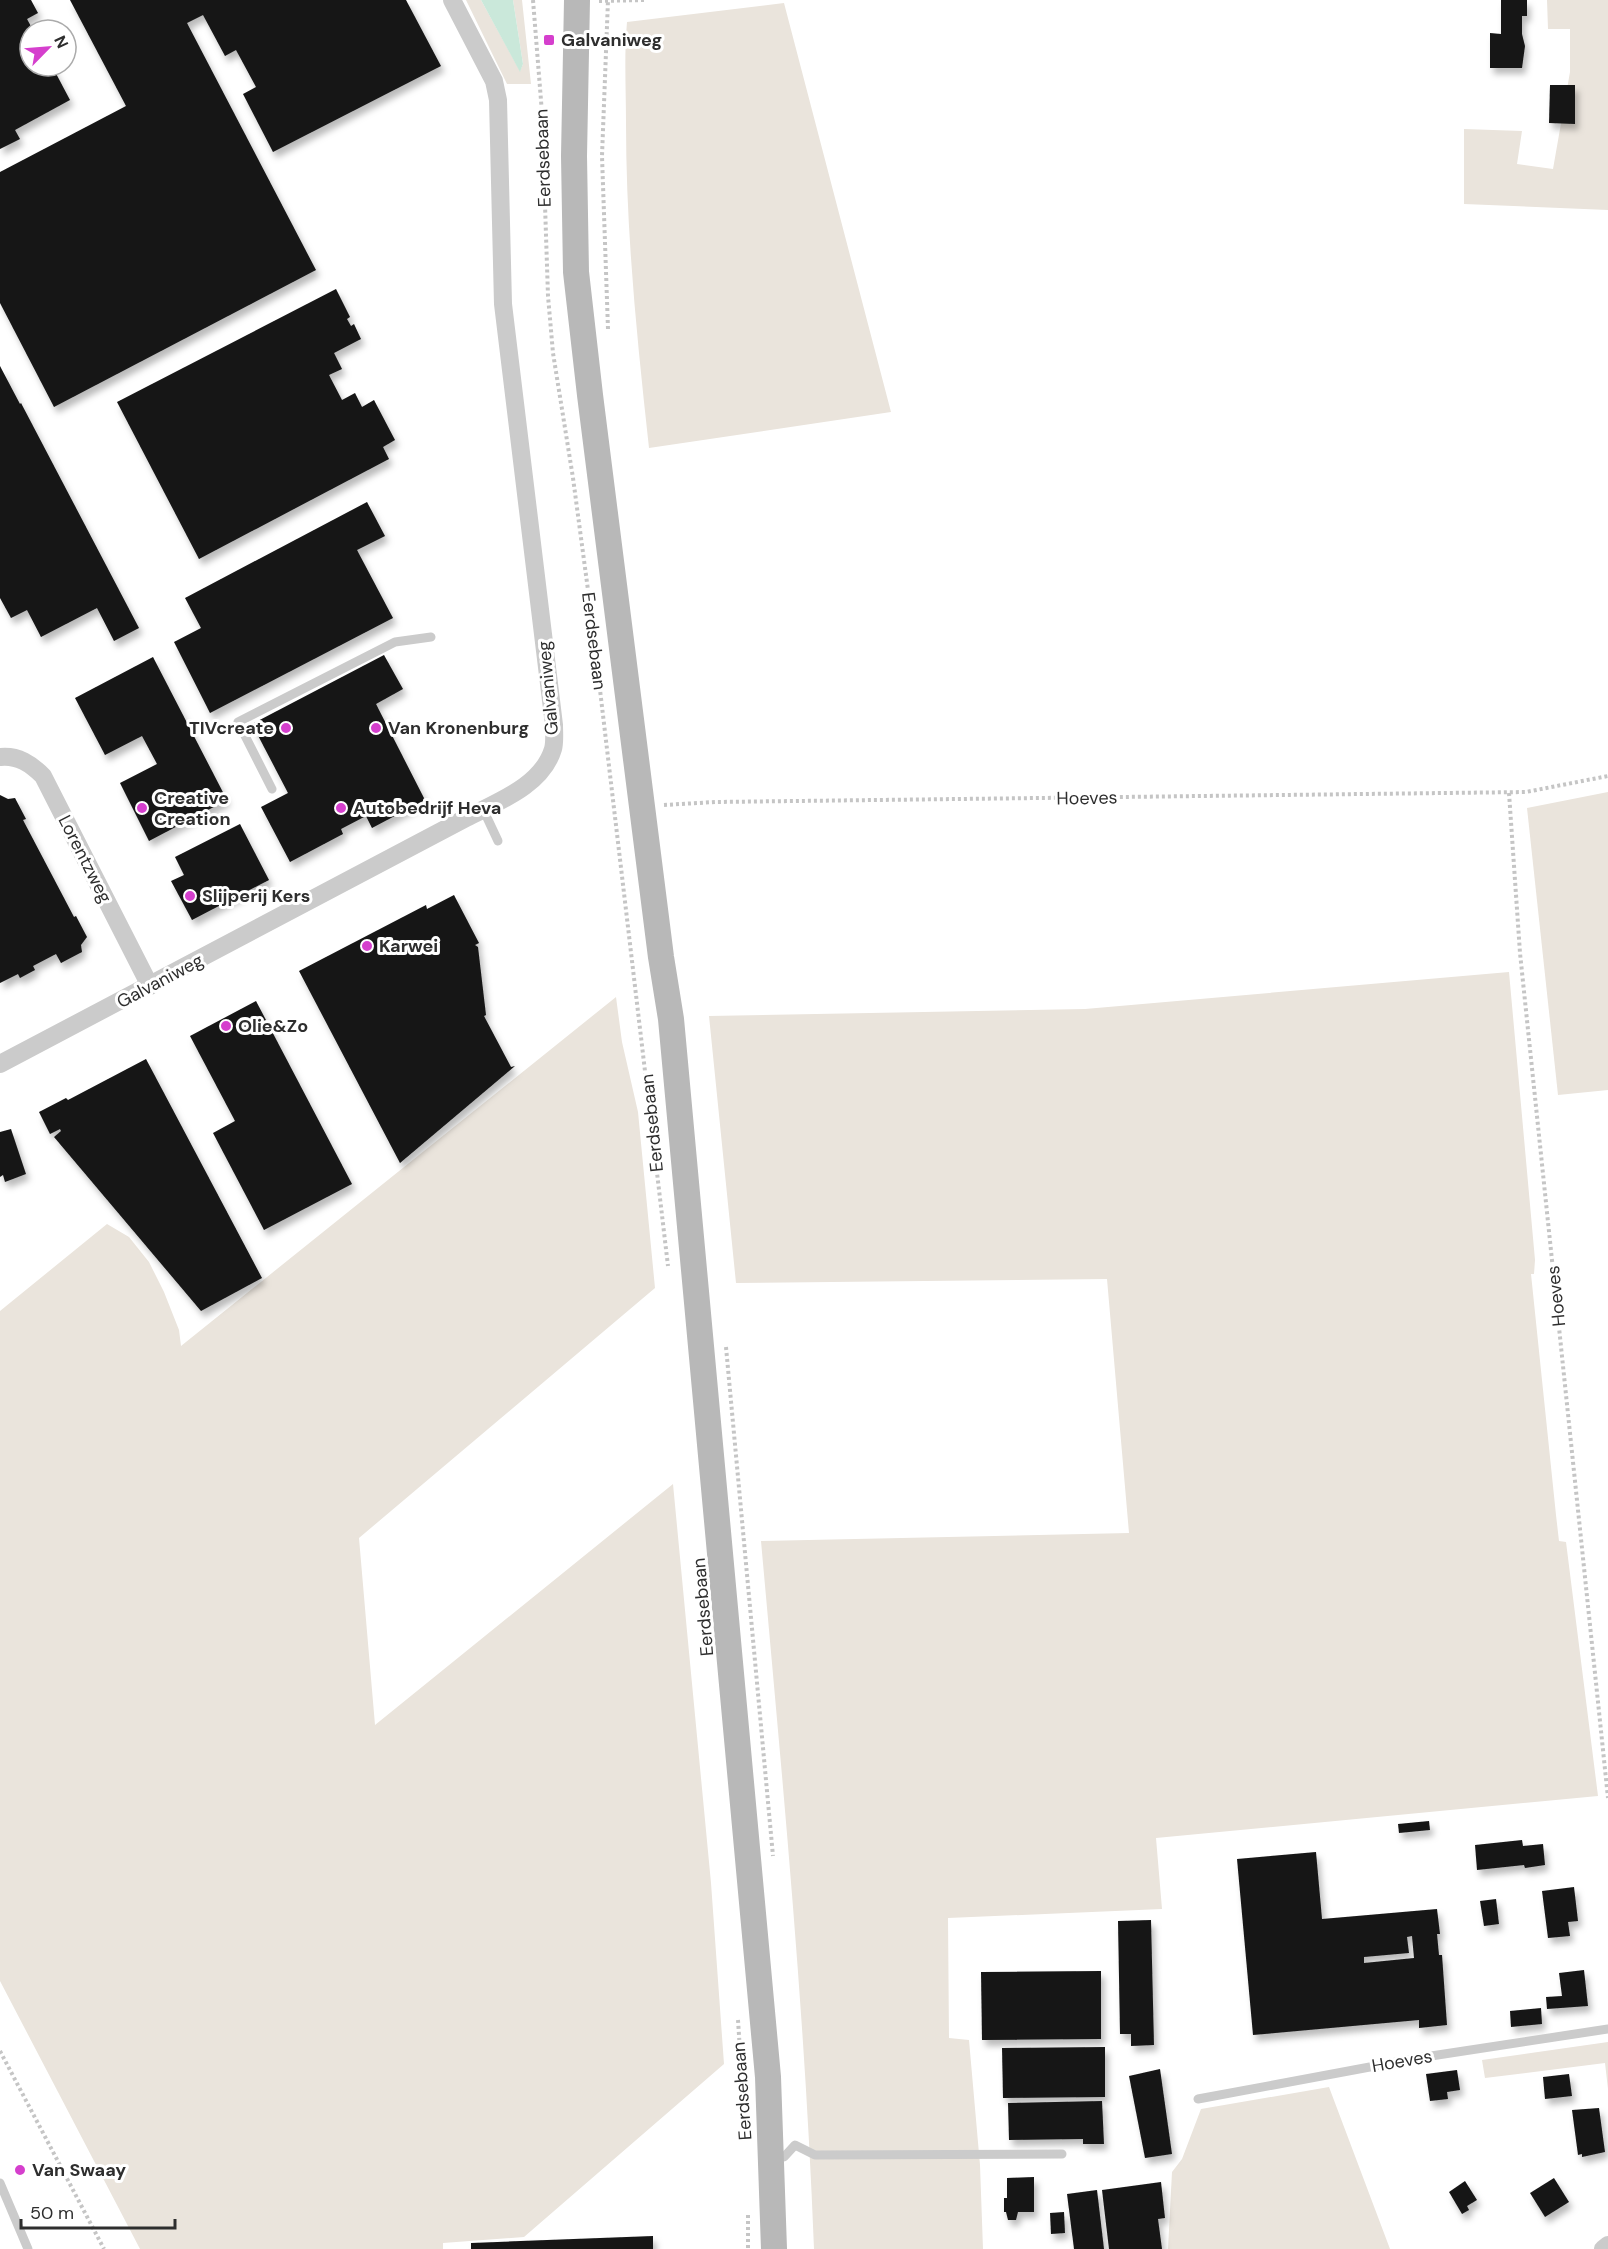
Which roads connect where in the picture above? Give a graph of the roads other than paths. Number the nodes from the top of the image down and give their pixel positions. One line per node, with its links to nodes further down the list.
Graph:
1 (452, 0): 6 (street, Galvaniweg)
2 (577, 0): 13 (main road, Eerdsebaan)
3 (431, 637): 5 (lane)
4 (0, 757): 8 (street, Lorentzweg)
5 (272, 789)
6 (483, 809): 7 (lane); 8 (street, Galvaniweg)
7 (498, 841)
8 (150, 986): 9 (street, Galvaniweg)
9 (0, 1064)
10 (1608, 2029): 11 (lane, Hoeves)
11 (1198, 2099)
12 (1062, 2154): 13 (lane)
13 (771, 2157): 17 (main road, Eerdsebaan)
14 (0, 2183): 16 (lane)
15 (1608, 2245): 18 (street)
16 (28, 2249)
17 (774, 2249)
18 (1603, 2249)

